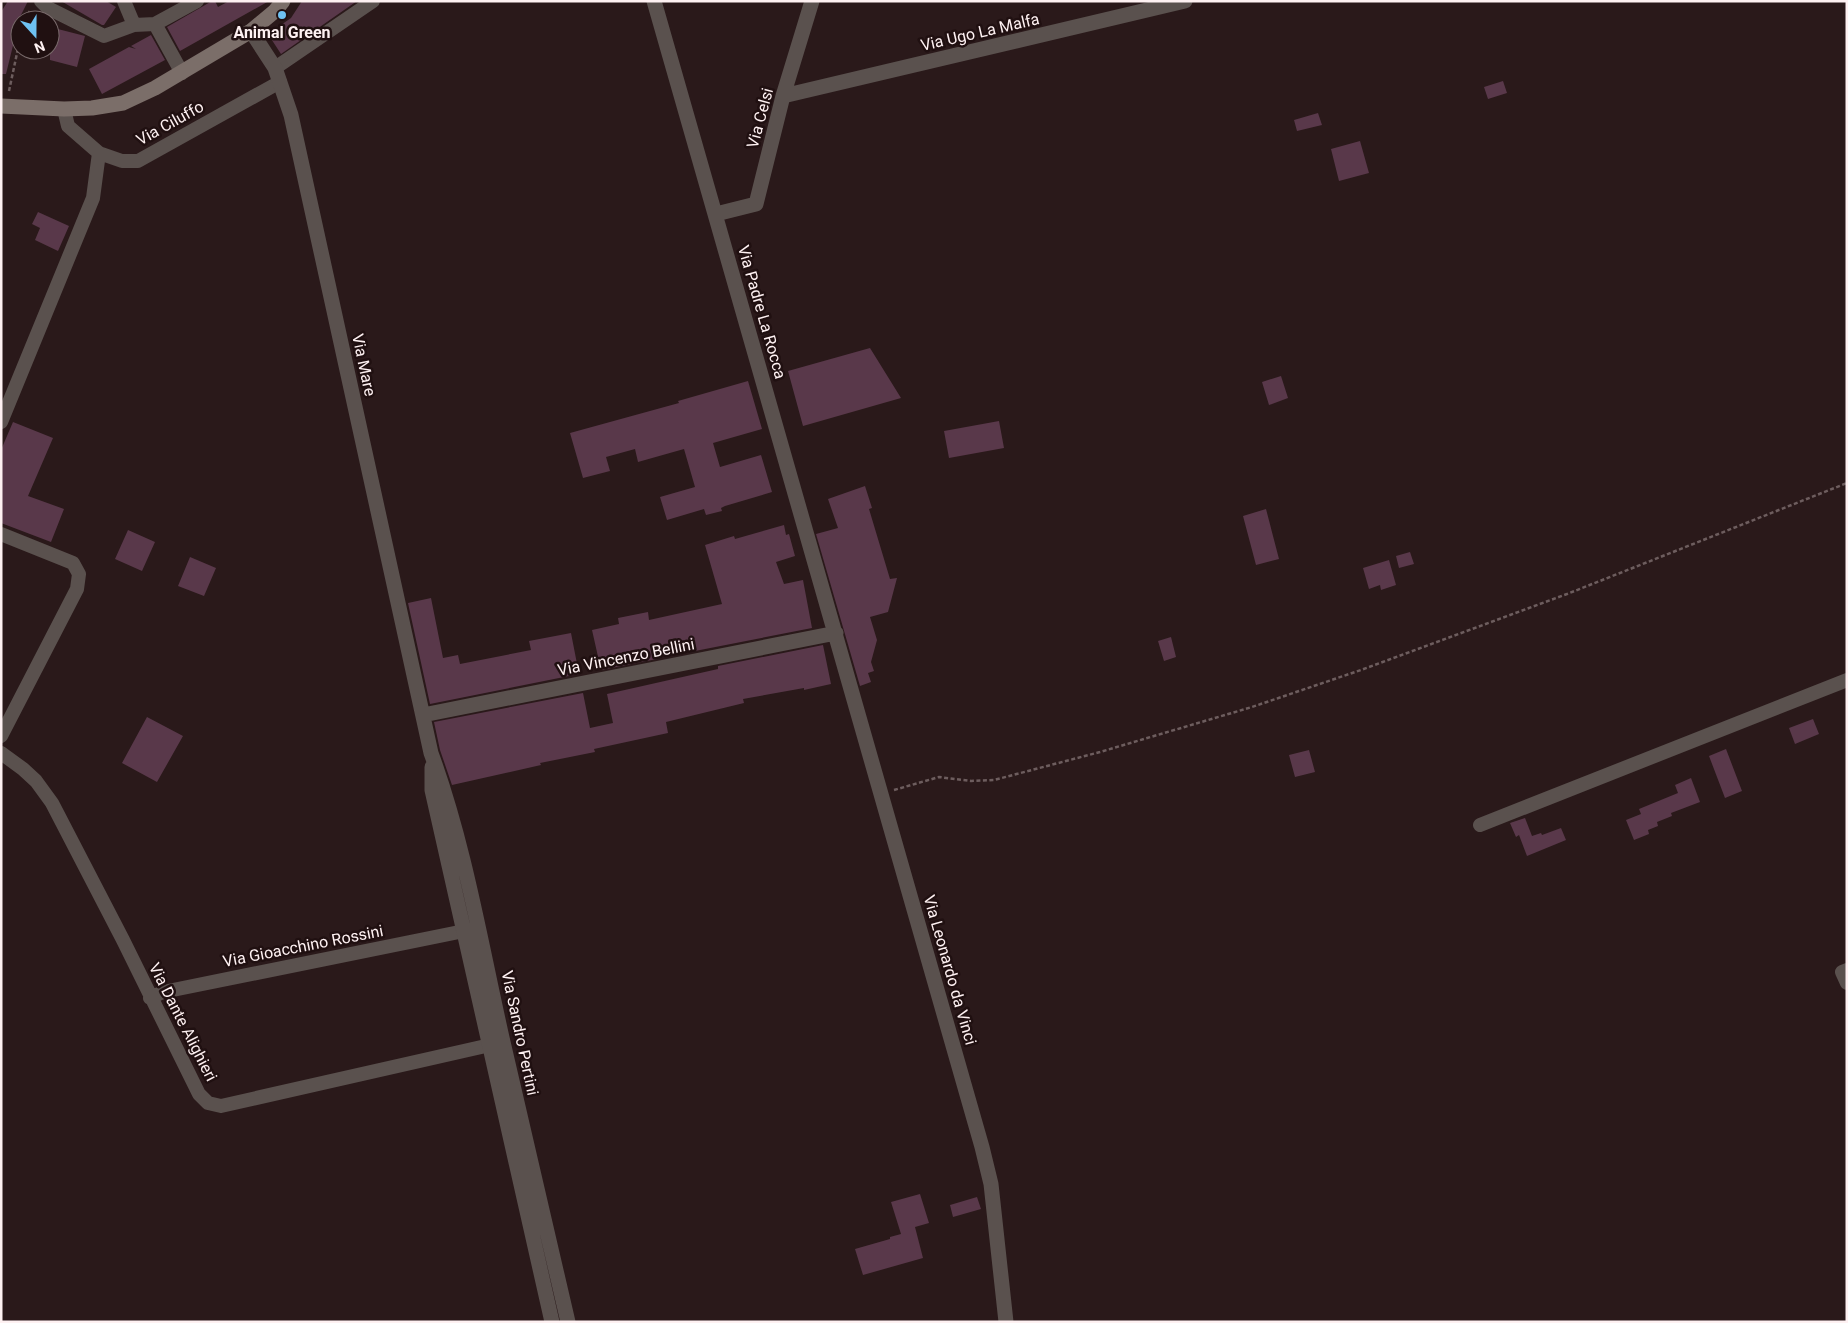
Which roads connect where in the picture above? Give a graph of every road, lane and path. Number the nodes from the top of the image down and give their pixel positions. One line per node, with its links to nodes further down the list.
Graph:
1 (41, 1): 10 (street)
2 (124, 1): 10 (street)
3 (197, 1): 9 (street)
4 (283, 1): 11 (main road)
5 (373, 1): 14 (street, Via Ciluffo)
6 (654, 1): 20 (street, Via Padre La Rocca)
7 (812, 1): 16 (street, Via Celsi)
8 (1185, 1): 16 (street, Via Ugo La Malfa)
9 (155, 24): 10 (street); 13 (street)
10 (134, 25)
11 (251, 31): 13 (main road); 14 (street, Via Mare)
12 (16, 60): 15 (path)
13 (182, 73): 18 (main road)
14 (277, 75): 19 (street, Via Ciluffo); 26 (street, Via Mare)
15 (9, 91)
16 (783, 96): 20 (street, Via Celsi)
17 (1, 106): 18 (main road)
18 (64, 109): 19 (street, Via Ciluffo)
19 (99, 153): 21 (street)
20 (716, 214): 24 (street, Via Padre La Rocca)
21 (1, 422)
22 (1847, 483): 29 (path)
23 (1, 534): 27 (street)
24 (836, 633): 26 (street, Via Vincenzo Bellini); 29 (street, Via Leonardo da Vinci)
25 (1847, 680): 30 (street)
26 (423, 715): 31 (street, Via Sandro Pertini)
27 (1, 736)
28 (1, 754): 34 (street, Via Dante Alighieri)
29 (881, 794): 38 (street, Via Leonardo da Vinci)
30 (1480, 825)
31 (472, 929): 34 (street, Via Gioacchino Rossini); 35 (street, Via Sandro Pertini)
32 (1847, 970): 33 (street)
33 (1847, 983)
34 (150, 998): 35 (street, Via Dante Alighieri)
35 (496, 1043): 36 (street, Via Sandro Pertini); 37 (street, Via Sandro Pertini)
36 (552, 1322)
37 (568, 1322)
38 (1006, 1322)

